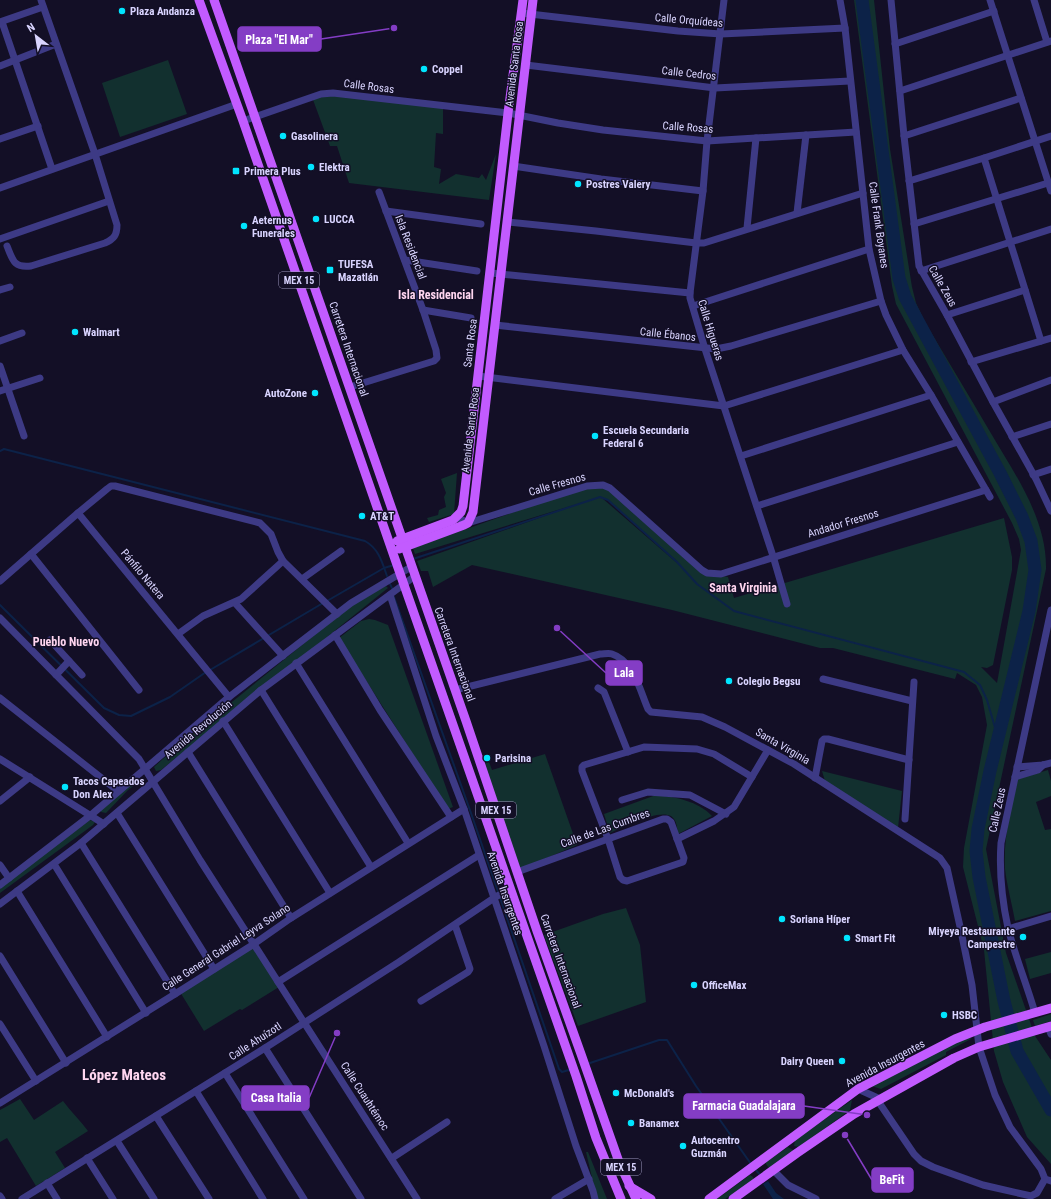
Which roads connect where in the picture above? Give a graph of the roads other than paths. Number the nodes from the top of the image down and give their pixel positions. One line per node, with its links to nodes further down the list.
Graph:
1 (199, 0): 29 (main road, MEX 15)
2 (214, 0): 31 (main road, Carretera Internacional / MEX 15)
3 (523, 0): 12 (main road, Avenida Santa Rosa)
4 (533, 0): 13 (main road, Avenida Santa Rosa)
5 (724, 0): 16 (street, Calle Higueras)
6 (840, 0): 15 (street, Calle Frank Boyanes)
7 (891, 0): 19 (street, Calle Zeus)
8 (990, 0): 11 (street)
9 (1036, 1): 17 (street)
10 (42, 3): 14 (street); 18 (street)
11 (994, 11): 19 (street); 20 (street)
12 (522, 13): 13 (street, Avenida Santa Rosa); 27 (main road, Avenida Santa Rosa)
13 (532, 14): 16 (street, Calle Orquídeas); 23 (main road, Avenida Santa Rosa)
14 (1, 22): 21 (street)
15 (844, 28): 16 (street, Calle Orquídeas); 24 (street, Calle Frank Boyanes)
16 (721, 34): 25 (street, Calle Higueras)
17 (1049, 41): 20 (street)
18 (56, 44): 21 (street); 43 (street)
19 (895, 44): 26 (street, Calle Zeus)
20 (1008, 55): 26 (street); 28 (street)
21 (15, 60): 22 (street); 34 (street)
22 (0, 66)
23 (526, 66): 25 (street, Calle Cedros); 32 (main road, Avenida Santa Rosa)
24 (850, 81): 25 (street, Calle Cedros); 35 (street, Calle Frank Boyanes)
25 (715, 88): 41 (street, Calle Higueras)
26 (900, 91): 37 (street, Calle Zeus)
27 (510, 98): 30 (main road, Santa Rosa)
28 (1022, 98): 37 (street); 42 (street)
29 (238, 104): 33 (main road, MEX 15); 43 (street)
30 (508, 113): 31 (street, Calle Rosas); 32 (street, Avenida Santa Rosa); 73 (main road, Santa Rosa)
31 (255, 116): 33 (street); 67 (main road, Carretera Internacional / MEX 15)
32 (520, 116): 41 (street, Calle Rosas); 45 (main road, Avenida Santa Rosa)
33 (243, 121): 64 (main road, MEX 15)
34 (38, 126): 40 (street); 46 (street)
35 (856, 132): 36 (street, Calle Rosas); 53 (street, Calle Frank Boyanes)
36 (806, 135): 39 (street, Calle Rosas); 57 (street)
37 (904, 136): 47 (street, Calle Zeus)
38 (1051, 136): 42 (street)
39 (756, 138): 41 (street, Calle Rosas); 61 (street)
40 (0, 139)
41 (707, 141): 50 (street, Calle Higueras)
42 (1035, 142): 44 (street); 48 (street)
43 (95, 154): 46 (street); 55 (street)
44 (984, 158): 47 (street); 54 (street)
45 (513, 166): 50 (street); 58 (main road, Avenida Santa Rosa)
46 (52, 169): 49 (street)
47 (909, 180): 60 (street, Calle Zeus)
48 (1048, 183): 51 (street); 54 (street)
49 (0, 188)
50 (703, 191): 66 (street, Calle Higueras)
51 (1051, 191)
52 (379, 192): 56 (street, Isla Residencial)
53 (863, 193): 57 (street); 69 (street, Calle Frank Boyanes)
54 (996, 198): 60 (street); 65 (street)
55 (109, 201): 63 (street); 68 (street)
56 (386, 211): 59 (street); 70 (street, Isla Residencial)
57 (797, 213): 61 (street)
58 (507, 222): 66 (street); 74 (main road, Avenida Santa Rosa)
59 (481, 224)
60 (914, 224): 72 (street, Calle Zeus)
61 (747, 228): 66 (street)
62 (1051, 229): 65 (street)
63 (0, 239)
64 (284, 240): 67 (main road); 85 (main road, MEX 15)
65 (1010, 241): 72 (street); 77 (street)
66 (696, 243): 78 (street, Calle Higueras)
67 (300, 244): 84 (main road, Carretera Internacional / MEX 15)
68 (7, 246)
69 (869, 249): 79 (street, Calle Frank Boyanes); 80 (street)
70 (405, 260): 71 (street); 81 (street, Isla Residencial)
71 (477, 271)
72 (921, 271): 82 (street, Calle Zeus)
73 (491, 273): 74 (street); 95 (main road, Santa Rosa)
74 (501, 274): 78 (street); 86 (main road, Avenida Santa Rosa)
75 (10, 286): 76 (street)
76 (0, 290)
77 (1025, 290): 82 (street); 89 (street)
78 (690, 293): 80 (street, Calle Higueras)
79 (881, 302): 91 (street, Calle Ébanos); 92 (street, Calle Frank Boyanes)
80 (693, 306): 91 (street, Calle Higueras)
81 (423, 310): 83 (street); 99 (street, Isla Residencial)
82 (947, 315): 93 (street, Calle Zeus)
83 (471, 318)
84 (326, 320): 85 (main road); 99 (main road, Carretera Internacional / MEX 15)
85 (314, 324): 120 (main road, MEX 15)
86 (495, 325): 91 (street, Calle Ébanos); 96 (main road, Avenida Santa Rosa)
87 (22, 333): 90 (street)
88 (1051, 338): 89 (street)
89 (1041, 340): 93 (street)
90 (0, 341)
91 (705, 349): 104 (street, Calle Higueras)
92 (903, 350): 102 (street, Calle Frank Boyanes); 104 (street)
93 (971, 362): 103 (street, Calle Zeus)
94 (0, 366): 100 (street)
95 (478, 376): 96 (street); 117 (main road, Santa Rosa)
96 (489, 377): 104 (street); 118 (main road, Avenida Santa Rosa)
97 (40, 378): 100 (street)
98 (1051, 380): 103 (street)
99 (350, 387): 119 (main road, Carretera Internacional / MEX 15)
100 (8, 389): 101 (street); 106 (street)
101 (0, 391)
102 (931, 395): 108 (street, Calle Frank Boyanes); 109 (street)
103 (992, 402): 107 (street, Calle Zeus)
104 (727, 405): 109 (street, Calle Higueras)
105 (1051, 424): 107 (street)
106 (24, 436)
107 (1012, 437): 111 (street, Calle Zeus)
108 (958, 442): 112 (street, Calle Frank Boyanes); 114 (street)
109 (741, 456): 114 (street, Calle Higueras)
110 (1051, 469): 111 (street)
111 (1033, 474): 115 (street, Calle Zeus)
112 (986, 490): 113 (street, Calle Frank Boyanes); 123 (street, Andador Fresnos)
113 (990, 497)
114 (757, 506): 123 (street, Calle Higueras)
115 (1051, 511)
116 (78, 514): 122 (street); 124 (street); 138 (street, Pánfilo Natera)
117 (457, 517): 118 (street); 119 (main road)
118 (468, 523): 119 (main road); 127 (street, Calle Fresnos)
119 (404, 543): 120 (main road); 125 (main road, Carretera Internacional / MEX 15)
120 (391, 547): 126 (main road, MEX 15)
121 (342, 551): 129 (street)
122 (31, 554): 130 (street); 149 (street)
123 (773, 556): 127 (street, Andador Fresnos); 134 (street, Calle Higueras)
124 (284, 561): 129 (street); 133 (street)
125 (410, 562): 126 (street, Avenida Revolución); 128 (main road, Carretera Internacional / MEX 15)
126 (398, 567): 131 (main road, MEX 15); 136 (street, Avenida Revolución)
127 (707, 573)
128 (415, 576): 131 (street, Avenida Revolución); 151 (main road, Carretera Internacional / MEX 15)
129 (302, 579): 136 (street)
130 (0, 581)
131 (404, 584): 132 (street, Avenida Revolución); 192 (main road, MEX 15)
132 (390, 595): 139 (street, Avenida Revolución); 173 (street, Avenida Insurgentes)
133 (235, 603): 138 (street); 141 (street)
134 (786, 604)
135 (1051, 610): 163 (street, Calle Zeus)
136 (337, 614): 141 (street, Avenida Revolución)
137 (0, 618): 144 (street, Calle Cuauhtémoc)
138 (178, 634): 152 (street, Pánfilo Natera)
139 (335, 636): 143 (street, Avenida Revolución); 177 (street)
140 (50, 640): 142 (street)
141 (283, 656): 152 (street, Avenida Revolución)
142 (69, 661): 144 (street); 145 (street)
143 (296, 663): 150 (street, Avenida Revolución); 183 (street)
144 (56, 675): 164 (street, Calle Cuauhtémoc)
145 (82, 675)
146 (823, 679): 154 (street)
147 (914, 682): 154 (street)
148 (598, 688): 158 (street)
149 (139, 690)
150 (261, 690): 155 (street, Avenida Revolución); 187 (street)
151 (455, 690): 156 (street, Santa Virginia); 188 (main road, Carretera Internacional / MEX 15)
152 (229, 697): 164 (street, Avenida Revolución)
153 (0, 698): 170 (street)
154 (912, 701): 160 (street)
155 (223, 721): 157 (street, Avenida Revolución); 193 (street)
156 (768, 750): 165 (street); 168 (street, Santa Virginia)
157 (188, 752): 169 (street, Avenida Revolución); 197 (street)
158 (628, 752): 165 (street); 180 (street)
159 (0, 759): 167 (street)
160 (909, 760): 168 (street); 178 (street)
161 (1051, 763): 162 (street)
162 (1043, 766): 163 (street); 166 (street)
163 (1017, 767): 166 (street, Calle Zeus)
164 (144, 769): 169 (street, Calle Cuauhtémoc); 170 (street, Avenida Revolución)
165 (752, 777): 175 (street)
166 (1015, 777): 199 (street, Calle Zeus)
167 (30, 778): 172 (street); 176 (street)
168 (815, 778): 211 (street, Santa Virginia)
169 (152, 782): 174 (street, Avenida Revolución); 200 (street, Calle Cuauhtémoc)
170 (118, 791): 176 (street, Avenida Revolución)
171 (622, 800): 175 (street)
172 (0, 801)
173 (464, 809): 177 (street, Calle General Gabriel Leyva Solano); 184 (street, Avenida Insurgentes)
174 (117, 813): 179 (street, Avenida Revolución); 202 (street)
175 (726, 814): 181 (street)
176 (91, 815): 179 (street); 189 (street, Avenida Revolución)
177 (451, 817): 183 (street, Calle General Gabriel Leyva Solano)
178 (905, 819)
179 (104, 824): 182 (street, Avenida Revolución)
180 (608, 839): 181 (street, Calle de Las Cumbres); 181 (street); 188 (street, Calle de Las Cumbres)
181 (677, 839)
182 (81, 843): 185 (street, Avenida Revolución); 204 (street)
183 (408, 843): 187 (street, Calle General Gabriel Leyva Solano)
184 (479, 855): 194 (street, Avenida Insurgentes); 203 (street)
185 (54, 864): 191 (street, Avenida Revolución); 207 (street)
186 (0, 865): 189 (street)
187 (371, 867): 193 (street, Calle General Gabriel Leyva Solano)
188 (517, 872): 225 (main road, Carretera Internacional / MEX 15)
189 (9, 878): 190 (street, Avenida Revolución)
190 (0, 885)
191 (17, 892): 195 (street, Avenida Revolución); 213 (street)
192 (508, 892): 194 (street, Calle Ahuízotl); 226 (main road, MEX 15)
193 (330, 893): 197 (street, Calle General Gabriel Leyva Solano)
194 (495, 897): 198 (street, Calle Ahuízotl); 233 (street, Avenida Insurgentes)
195 (0, 904)
196 (1051, 916): 199 (street)
197 (292, 918): 200 (street, Calle General Gabriel Leyva Solano)
198 (455, 925): 205 (street); 209 (street, Calle Ahuízotl)
199 (1008, 929): 208 (street, Calle Zeus)
200 (254, 944): 202 (street, Calle General Gabriel Leyva Solano); 203 (street, Calle Cuauhtémoc)
201 (0, 956): 216 (street)
202 (214, 969): 204 (street, Calle General Gabriel Leyva Solano)
203 (278, 982): 209 (street, Calle Cuauhtémoc)
204 (175, 994): 207 (street, Calle General Gabriel Leyva Solano)
205 (422, 1001)
206 (1051, 1008): 208 (main road, Avenida Insurgentes)
207 (146, 1013): 213 (street, Calle General Gabriel Leyva Solano)
208 (1036, 1013): 211 (main road, Avenida Insurgentes)
209 (304, 1023): 215 (street, Calle Ahuízotl); 231 (street, Calle Cuauhtémoc)
210 (0, 1024): 218 (street)
211 (981, 1029): 214 (street, Santa Virginia); 219 (main road, Avenida Insurgentes)
212 (1050, 1029): 214 (main road)
213 (106, 1037): 216 (street, Calle General Gabriel Leyva Solano)
214 (979, 1047): 221 (main road); 234 (street, Santa Virginia)
215 (265, 1048): 217 (street, Calle Ahuízotl); 247 (street)
216 (66, 1063): 218 (street, Calle General Gabriel Leyva Solano)
217 (225, 1073): 220 (street, Calle Ahuízotl); 246 (street)
218 (36, 1081): 222 (street, Calle General Gabriel Leyva Solano)
219 (858, 1089): 221 (street); 227 (main road, Avenida Insurgentes)
220 (196, 1091): 223 (street, Calle Ahuízotl); 245 (street)
221 (880, 1099): 229 (main road); 234 (street)
222 (0, 1103)
223 (156, 1116): 228 (street, Calle Ahuízotl); 244 (street)
224 (447, 1122): 231 (street)
225 (608, 1134): 226 (main road); 236 (main road, Carretera Internacional / MEX 15)
226 (596, 1138): 238 (main road, MEX 15)
227 (787, 1140): 229 (main road); 253 (main road, Avenida Insurgentes)
228 (117, 1141): 230 (street, Calle Ahuízotl); 243 (street)
229 (797, 1153): 232 (main road)
230 (87, 1158): 235 (street, Calle Ahuízotl); 242 (street)
231 (392, 1158): 248 (street, Calle Cuauhtémoc)
232 (772, 1171): 254 (main road); 255 (street)
233 (589, 1178): 249 (street); 250 (street, Avenida Insurgentes)
234 (1048, 1180)
235 (47, 1183): 240 (street, Calle Ahuízotl); 241 (street)
236 (629, 1186): 251 (main road, Carretera Internacional / MEX 15); 252 (main road)
237 (0, 1196): 239 (street)
238 (619, 1198)
239 (2, 1199)
240 (22, 1199)
241 (57, 1199)
242 (113, 1199)
243 (154, 1199)
244 (209, 1199)
245 (263, 1199)
246 (304, 1199)
247 (361, 1199)
248 (418, 1199)
249 (555, 1199)
250 (595, 1199)
251 (636, 1199)
252 (651, 1199)
253 (709, 1199)
254 (733, 1199)
255 (816, 1199)

